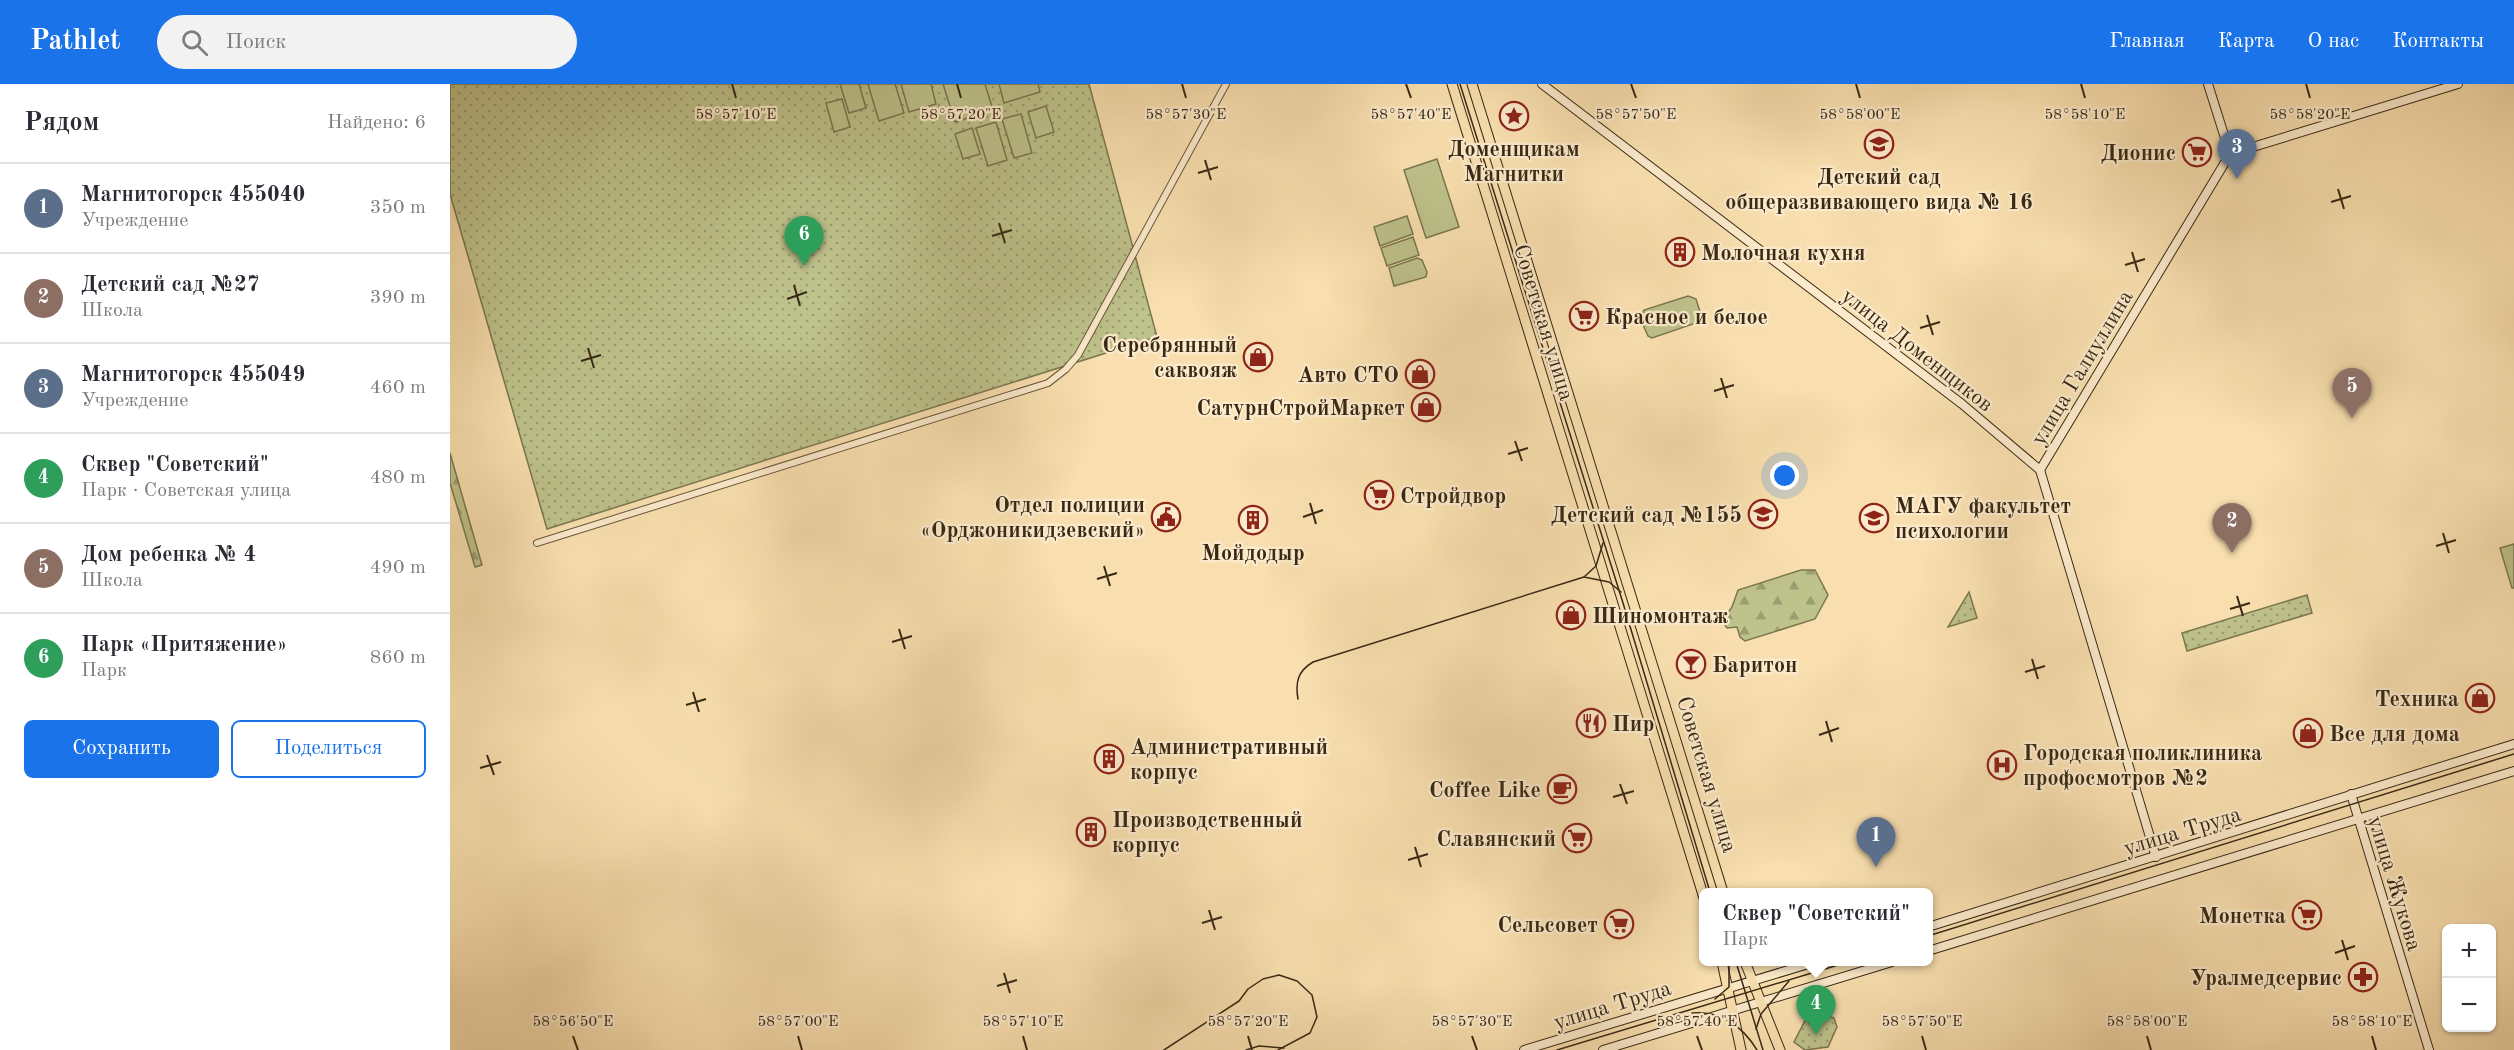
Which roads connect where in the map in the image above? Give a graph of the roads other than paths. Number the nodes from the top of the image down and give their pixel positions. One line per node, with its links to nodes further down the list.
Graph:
1 (1226, 84): 9 (street)
2 (1452, 84): 11 (main road, Советская улица)
3 (1472, 84): 10 (main road, Советская улица)
4 (1542, 84): 8 (street, улица Доменщиков)
5 (2208, 84): 7 (street)
6 (2458, 84): 7 (street)
7 (2229, 154): 8 (street, улица Галиуллина)
8 (2040, 470): 16 (street, улица Галиуллина)
9 (537, 543)
10 (1621, 565): 11 (main road); 18 (main road, Советская улица)
11 (1602, 571): 17 (main road, Советская улица)
12 (2514, 744): 14 (street, улица Труда)
13 (2514, 771): 15 (street, улица Труда)
14 (2351, 794): 15 (street, улица Жукова); 16 (street, улица Труда)
15 (2358, 820): 20 (street, улица Труда); 33 (street, улица Жукова)
16 (2156, 857): 19 (street, улица Труда)
17 (1701, 888)
18 (1723, 888)
19 (1933, 926)
20 (1933, 950)
21 (1723, 966): 26 (main road)
22 (1747, 966): 25 (main road)
23 (1801, 966): 25 (street, улица Труда)
24 (1879, 966): 27 (street, улица Труда)
25 (1753, 980): 26 (street, улица Труда); 27 (main road)
26 (1729, 988): 28 (main road); 29 (street, улица Труда)
27 (1762, 1002): 28 (street, улица Труда); 32 (main road)
28 (1733, 1010): 30 (street, улица Труда); 31 (main road)
29 (1524, 1050)
30 (1604, 1050)
31 (1741, 1050)
32 (1780, 1050)
33 (2429, 1050)

